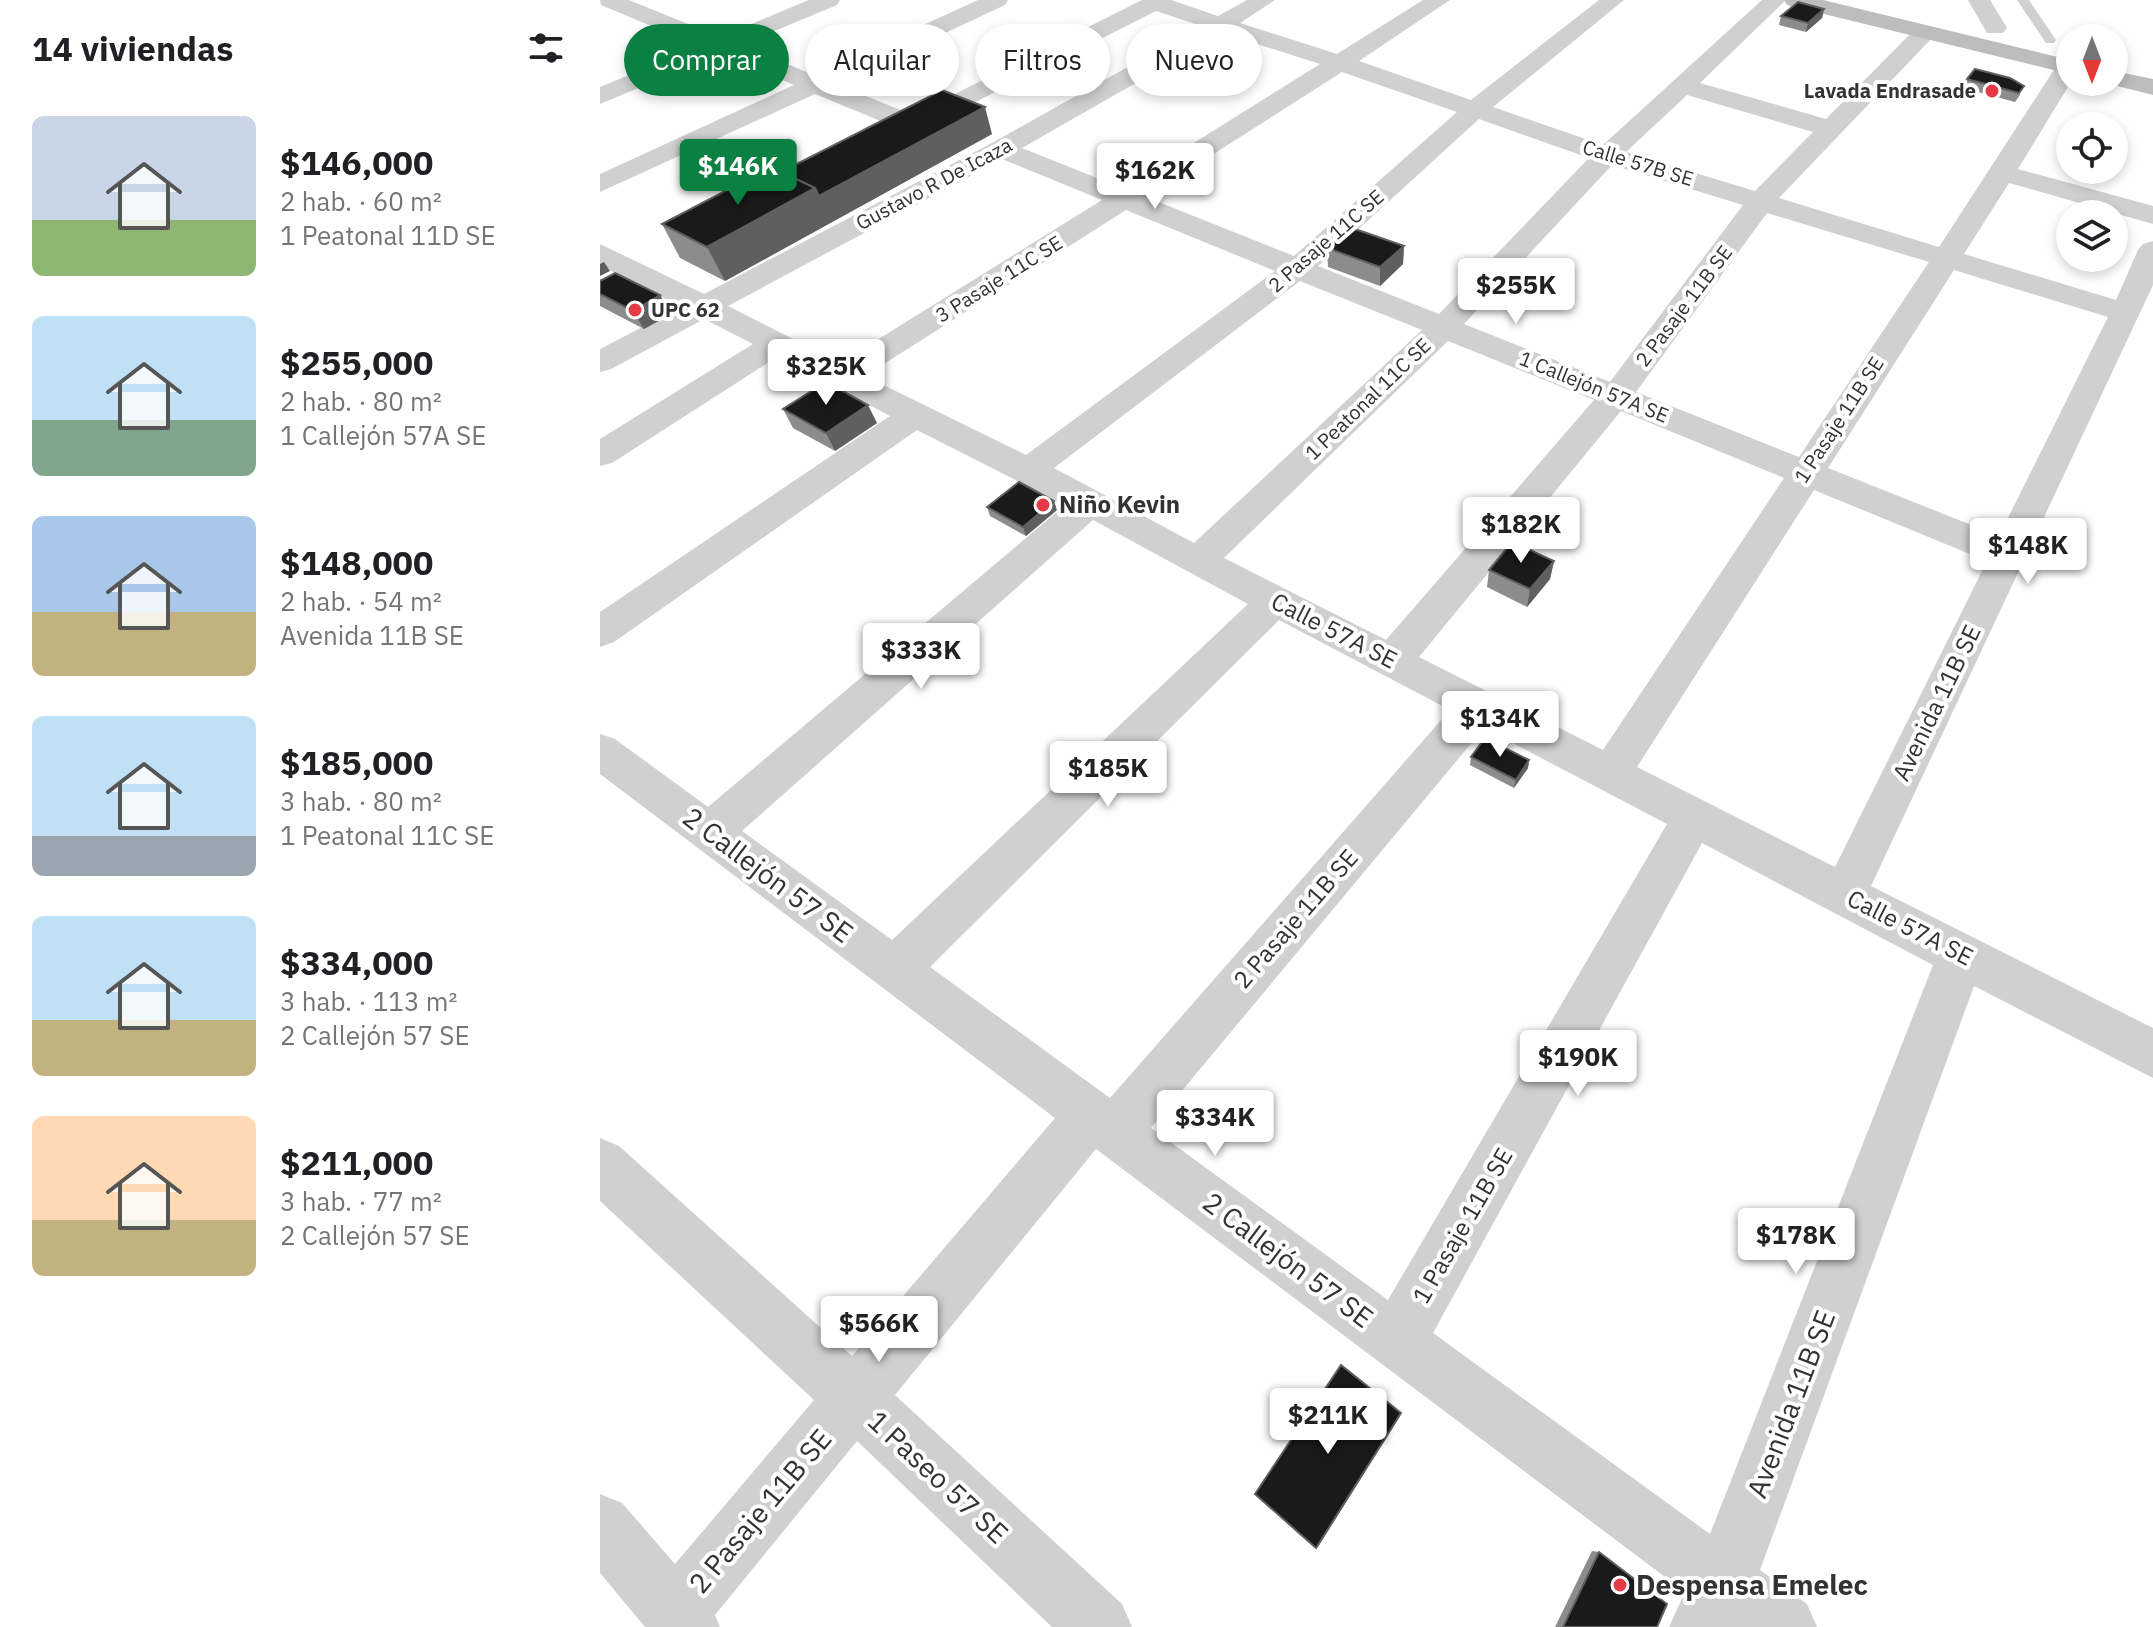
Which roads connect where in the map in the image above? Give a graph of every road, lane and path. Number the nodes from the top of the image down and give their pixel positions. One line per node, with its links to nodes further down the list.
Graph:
1 (829, 0): 15 (street)
2 (997, 0): 16 (street)
3 (1264, 0): 17 (street, Gustavo R De Icaza)
4 (1439, 0): 26 (street, 3 Pasaje 11C SE)
5 (1613, 0): 36 (street, 2 Pasaje 11C SE)
6 (1775, 0): 30 (street, 1 Peatonal 11C SE)
7 (1795, 0): 19 (main road)
8 (1891, 0): 18 (main road)
9 (1979, 0): 18 (street)
10 (2023, 0): 21 (lane)
11 (1157, 2): 17 (street, Calle 57B SE); 37 (street)
12 (629, 3): 13 (street); 14 (street)
13 (600, 19)
14 (673, 24)
15 (772, 24)
16 (945, 24)
17 (1221, 24)
18 (1995, 28): 22 (main road)
19 (1924, 33): 23 (main road); 38 (street, 2 Pasaje 11B SE)
20 (1262, 37): 26 (street, Calle 57B SE)
21 (2056, 42)
22 (2056, 51)
23 (2056, 53)
24 (2128, 57): 25 (main road)
25 (2140, 59)
26 (1343, 64): 36 (street, Calle 57B SE); 44 (street, 3 Pasaje 11C SE)
27 (2056, 71): 42 (street, 1 Pasaje 11B SE)
28 (1126, 78): 40 (street, Gustavo R De Icaza)
29 (2128, 81): 32 (main road)
30 (1680, 85): 38 (street); 41 (street, 1 Peatonal 11C SE)
31 (624, 86): 34 (street)
32 (2153, 87)
33 (805, 89): 43 (street)
34 (600, 96)
35 (844, 96): 37 (street)
36 (1475, 109): 41 (street, Calle 57B SE); 50 (street, 2 Pasaje 11C SE)
37 (914, 125): 39 (street)
38 (1831, 129): 45 (street, 2 Pasaje 11B SE)
39 (886, 140)
40 (1001, 149): 44 (street, 1 Callejón 57A SE); 51 (street, Gustavo R De Icaza)
41 (1607, 155): 45 (street, Calle 57B SE); 53 (street, 1 Peatonal 11C SE)
42 (2002, 173): 46 (street); 48 (street, 1 Pasaje 11B SE)
43 (600, 184)
44 (1126, 199): 50 (street, 1 Callejón 57A SE); 56 (street, 3 Pasaje 11C SE)
45 (1761, 201): 48 (street, Calle 57B SE); 57 (street, 2 Pasaje 11B SE)
46 (2153, 215)
47 (2153, 250): 52 (street, Avenida 11B SE)
48 (1946, 256): 52 (street, Calle 57B SE); 61 (street, 1 Pasaje 11B SE)
49 (630, 268): 51 (street, Calle 57A SE)
50 (1298, 268): 53 (street, 1 Callejón 57A SE); 60 (street, 2 Pasaje 11C SE)
51 (700, 306): 54 (street, Calle 57A SE); 55 (street, Gustavo R De Icaza)
52 (2126, 313): 63 (street, Avenida 11B SE)
53 (1444, 327): 57 (street, 1 Callejón 57A SE); 64 (street, 1 Peatonal 11C SE)
54 (776, 344): 56 (street, Calle 57A SE); 59 (street)
55 (600, 362)
56 (841, 377): 58 (street, Calle 57A SE)
57 (1616, 396): 61 (street, 1 Callejón 57A SE); 67 (street, 2 Pasaje 11B SE)
58 (915, 415): 60 (street, Calle 57A SE); 66 (street)
59 (600, 455)
60 (1029, 470): 62 (street, Calle 57A SE)
61 (1805, 473): 63 (street, 1 Callejón 57A SE); 70 (street, 1 Pasaje 11B SE)
62 (1090, 503): 64 (street, Calle 57A SE); 72 (street)
63 (2009, 555): 73 (street, Avenida 11B SE)
64 (1198, 561): 65 (street, Calle 57A SE)
65 (1275, 601): 67 (street, Calle 57A SE); 75 (street)
66 (600, 632)
67 (1392, 661): 68 (street, Calle 57A SE)
68 (1478, 706): 70 (street, Calle 57A SE); 77 (street, 2 Pasaje 11B SE)
69 (600, 751): 72 (street, 2 Callejón 57 SE)
70 (1610, 774): 71 (street, Calle 57A SE)
71 (1694, 817): 73 (street, Calle 57A SE); 79 (street, 1 Pasaje 11B SE)
72 (710, 832): 75 (street, 2 Callejón 57 SE)
73 (1844, 895): 74 (street, Calle 57A SE)
74 (1961, 955): 76 (street, Calle 57A SE); 82 (street, Avenida 11B SE)
75 (895, 969): 77 (street, 2 Callejón 57 SE)
76 (2153, 1054)
77 (1103, 1123): 79 (street, 2 Callejón 57 SE); 80 (street, 2 Pasaje 11B SE)
78 (600, 1165): 80 (street, 1 Paseo 57 SE)
79 (1397, 1341): 82 (street, 2 Callejón 57 SE)
80 (855, 1398): 83 (street, 2 Pasaje 11B SE); 84 (street, 1 Paseo 57 SE)
81 (600, 1525): 83 (street)
82 (1713, 1604): 85 (street, 2 Callejón 57 SE)
83 (681, 1620)
84 (1099, 1627)
85 (1784, 1627)

